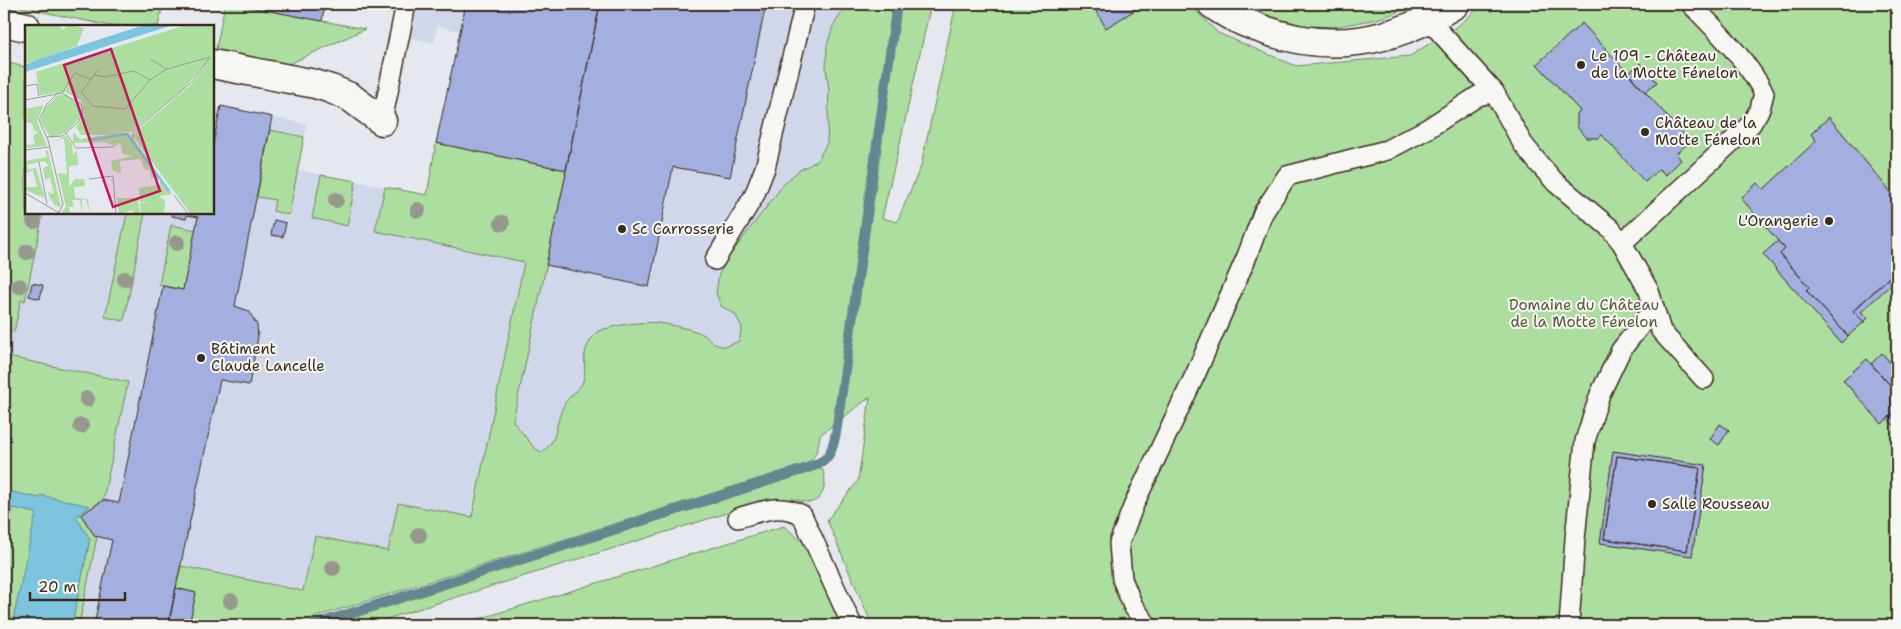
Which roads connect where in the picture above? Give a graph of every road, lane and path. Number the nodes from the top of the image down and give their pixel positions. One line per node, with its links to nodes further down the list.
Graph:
1 (406, 4): 11 (lane)
2 (805, 4): 13 (lane)
3 (1212, 4): 6 (street)
4 (1455, 4): 6 (street)
5 (1691, 4): 12 (lane)
6 (1428, 19): 10 (lane)
7 (4, 22): 8 (street)
8 (25, 27)
9 (214, 64): 11 (street)
10 (1494, 92): 12 (lane); 18 (lane)
11 (382, 121)
12 (1622, 243): 14 (lane)
13 (715, 260)
14 (1654, 308): 15 (lane); 19 (lane)
15 (1704, 378)
16 (738, 518): 17 (lane)
17 (852, 625)
18 (1147, 625)
19 (1570, 625)

